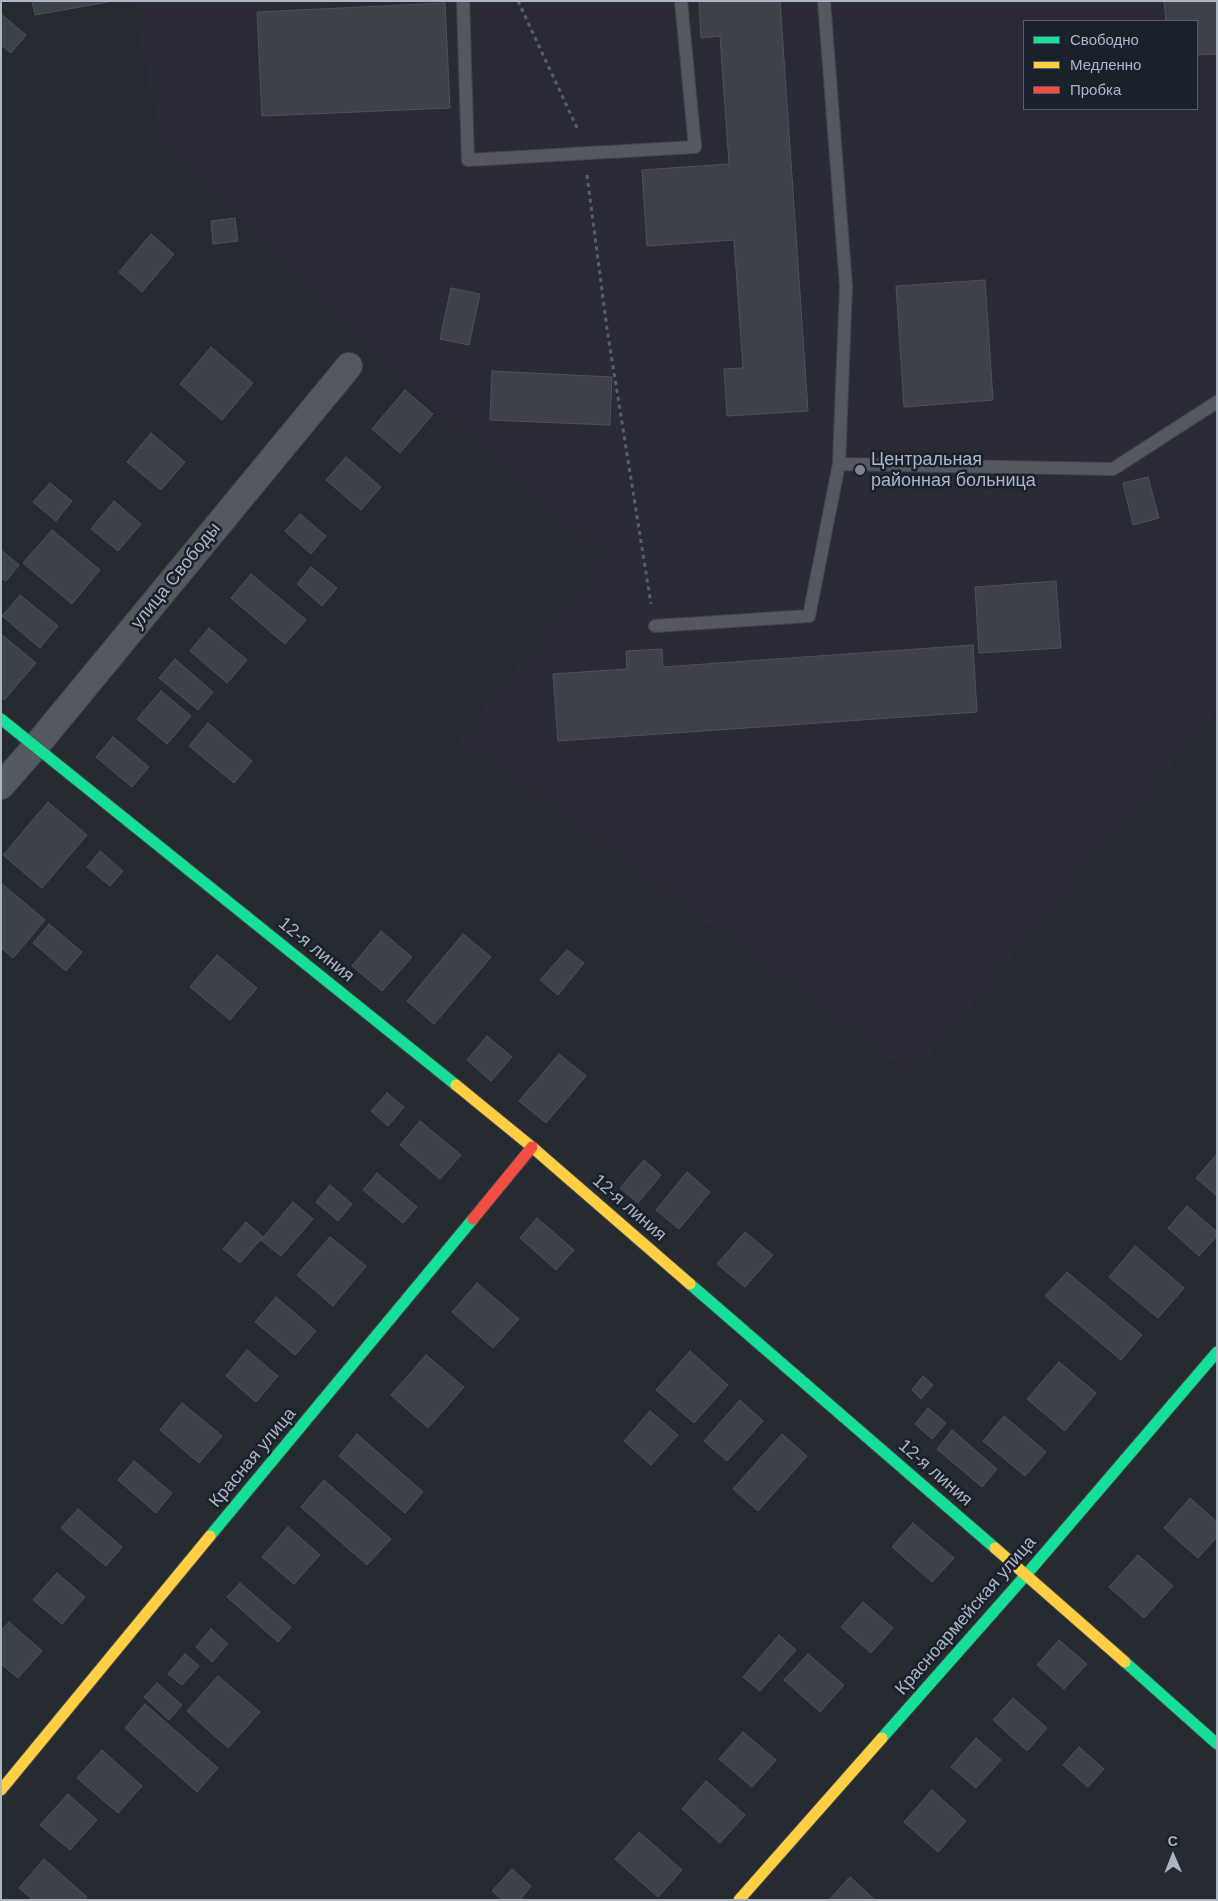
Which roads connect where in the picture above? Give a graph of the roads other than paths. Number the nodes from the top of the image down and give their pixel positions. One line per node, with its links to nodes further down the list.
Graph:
1 (463, 1): 2 (lane)
2 (681, 1)
3 (824, 1): 6 (lane)
4 (349, 366): 9 (street, улица Свободы)
5 (1217, 402): 6 (lane)
6 (839, 464): 7 (lane)
7 (655, 626)
8 (1, 719): 9 (street, 12-я линия)
9 (36, 746): 10 (street, улица Свободы); 11 (street, 12-я линия)
10 (1, 786)
11 (532, 1147): 13 (street, 12-я линия); 15 (street, Красная улица)
12 (1217, 1352): 13 (street, Красноармейская улица)
13 (1026, 1575): 14 (street, 12-я линия); 16 (street, Красноармейская улица)
14 (1217, 1744)
15 (1, 1790)
16 (738, 1900)

